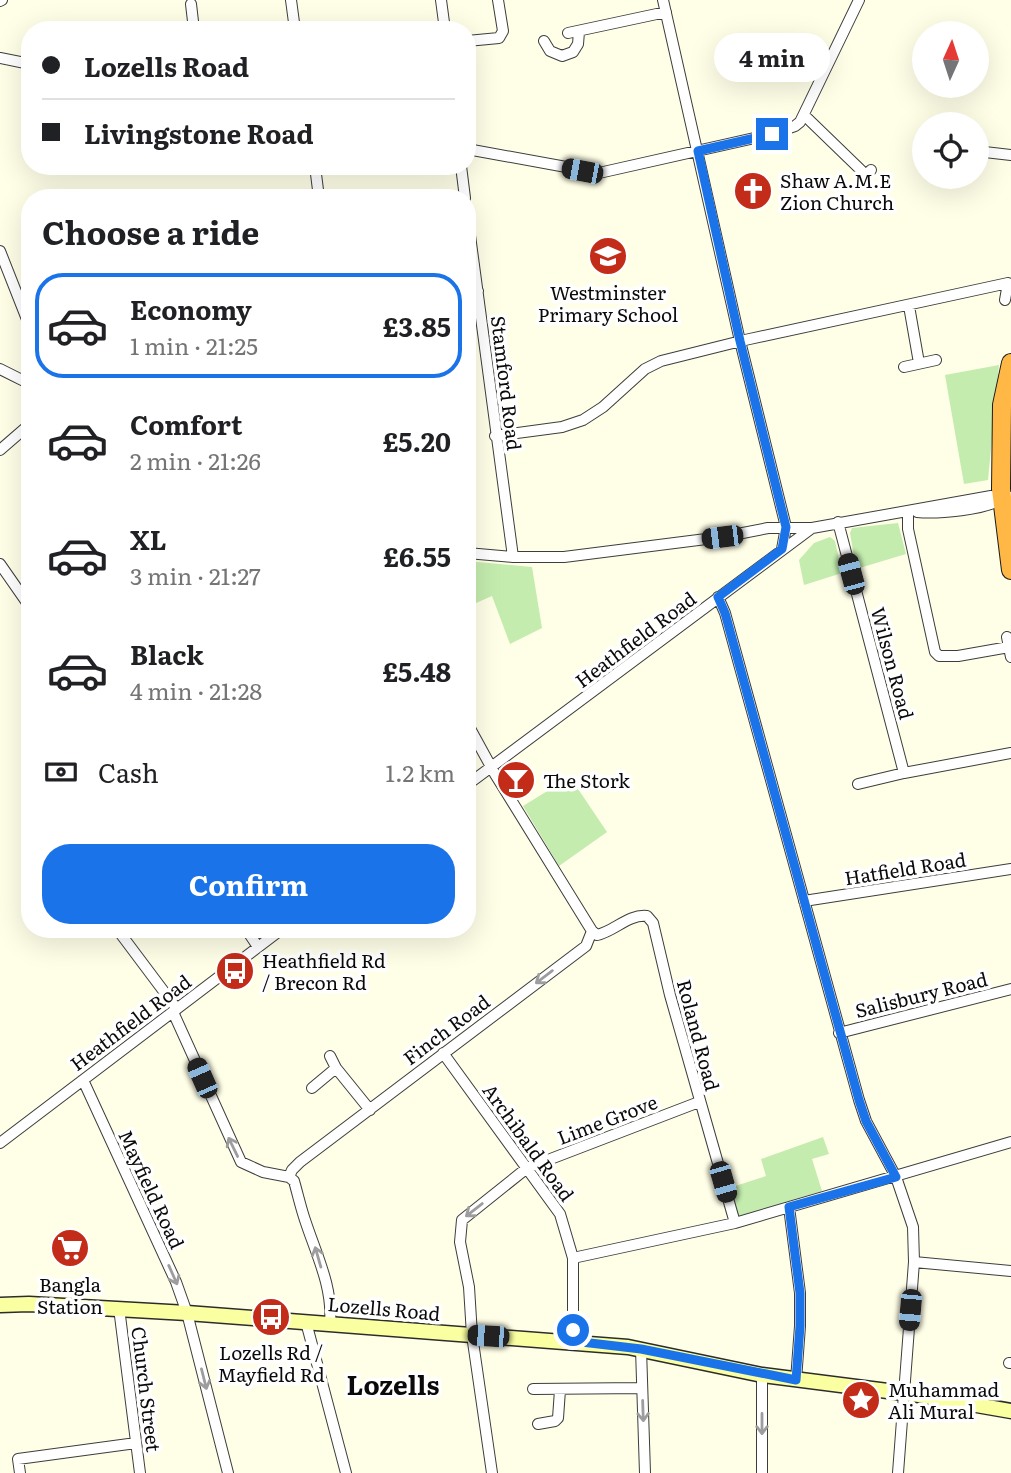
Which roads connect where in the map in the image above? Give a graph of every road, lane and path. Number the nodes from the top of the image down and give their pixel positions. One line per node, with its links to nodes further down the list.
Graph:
1 (291, 0): 9 (street)
2 (440, 0): 10 (street)
3 (498, 0): 11 (street)
4 (663, 0): 7 (street)
5 (859, 0): 15 (street)
6 (191, 4): 8 (street)
7 (666, 12): 12 (street); 17 (street)
8 (193, 21)
9 (294, 21)
10 (444, 21)
11 (476, 40)
12 (544, 41)
13 (0, 58): 14 (street)
14 (21, 62)
15 (804, 115): 17 (street); 20 (street)
16 (476, 151): 17 (street)
17 (698, 151): 26 (street)
18 (989, 152): 19 (street)
19 (1011, 155)
20 (871, 170)
21 (0, 251): 23 (street)
22 (1004, 300): 24 (street)
23 (21, 304)
24 (909, 306): 26 (street); 28 (street)
25 (476, 312): 35 (street, Stamford Road)
26 (740, 341): 35 (street); 41 (street)
27 (936, 359): 28 (street)
28 (919, 363): 31 (street)
29 (1011, 363): 38 (highway)
30 (0, 367): 32 (street); 33 (street)
31 (904, 367)
32 (21, 374)
33 (21, 379)
34 (21, 432): 36 (street)
35 (495, 436): 45 (street, Stamford Road)
36 (0, 450)
37 (1011, 455): 38 (highway)
38 (1007, 498): 39 (street, Heathfield Road); 46 (highway)
39 (908, 511): 40 (street, Heathfield Road); 50 (street)
40 (838, 522): 42 (street, Heathfield Road); 54 (street, Wilson Road)
41 (786, 527): 42 (street); 43 (street); 45 (street)
42 (812, 528): 43 (street, Heathfield Road)
43 (782, 549): 49 (street, Heathfield Road)
44 (476, 554): 45 (street)
45 (513, 557)
46 (1010, 557)
47 (0, 564): 48 (street)
48 (21, 594)
49 (718, 597): 53 (street, Heathfield Road); 58 (street)
50 (1009, 647)
51 (476, 739): 53 (street)
52 (1011, 753): 54 (street)
53 (492, 767): 55 (street, Heathfield Road); 59 (street)
54 (904, 773): 56 (street)
55 (476, 779)
56 (858, 784)
57 (1011, 869): 58 (street, Hatfield Road)
58 (804, 901): 66 (street)
59 (592, 932): 67 (street, Finch Road, one-way to 67); 72 (street, Roland Road)
60 (123, 938): 65 (street)
61 (252, 938): 63 (street)
62 (270, 938): 63 (street, Heathfield Road)
63 (258, 947): 65 (street, Heathfield Road)
64 (1011, 989): 66 (street, Salisbury Road)
65 (175, 1011): 70 (street, Heathfield Road); 77 (street, one-way to 65)
66 (839, 1033): 78 (street)
67 (443, 1053): 73 (street, Finch Road); 76 (street, Archibald Road)
68 (330, 1056): 69 (street)
69 (337, 1068): 71 (street); 73 (street)
70 (83, 1080): 75 (street, Heathfield Road); 86 (street, Mayfield Road, one-way to 86)
71 (312, 1088)
72 (699, 1102): 76 (street, Lime Grove); 80 (street, Roland Road)
73 (370, 1110): 77 (street, Finch Road)
74 (1011, 1142): 78 (street)
75 (0, 1143)
76 (527, 1168): 81 (street, Archibald Road); 89 (street, Lime Grove, one-way to 89)
77 (289, 1177): 88 (street, one-way to 77)
78 (896, 1177): 79 (street); 82 (street)
79 (789, 1207): 80 (street); 93 (street)
80 (735, 1223): 81 (street)
81 (573, 1258): 90 (street, Archibald Road)
82 (914, 1262): 83 (street); 97 (street)
83 (1011, 1271)
84 (0, 1305): 85 (main road, Lozells Road)
85 (119, 1308): 86 (main road, Lozells Road); 100 (street, Church Street)
86 (187, 1313): 87 (main road, Lozells Road); 103 (street, Mayfield Road, one-way to 103)
87 (306, 1322): 88 (main road, Lozells Road); 104 (street)
88 (330, 1323): 89 (main road, Lozells Road)
89 (472, 1335): 90 (main road, Lozells Road); 105 (street)
90 (573, 1341): 91 (main road, Lozells Road)
91 (641, 1349): 92 (main road, Lozells Road); 94 (street)
92 (762, 1375): 93 (main road, Lozells Road); 107 (street, one-way to 107)
93 (796, 1380): 97 (main road, Lozells Road)
94 (642, 1388): 96 (street); 106 (street, one-way to 106)
95 (533, 1389): 96 (street)
96 (560, 1390): 99 (street)
97 (903, 1393): 98 (main road, Lozells Road); 108 (street)
98 (1011, 1410)
99 (538, 1424)
100 (136, 1443): 101 (street); 102 (street, Church Street)
101 (20, 1473)
102 (140, 1473)
103 (228, 1473)
104 (346, 1473)
105 (492, 1473)
106 (645, 1473)
107 (762, 1473)
108 (898, 1473)

